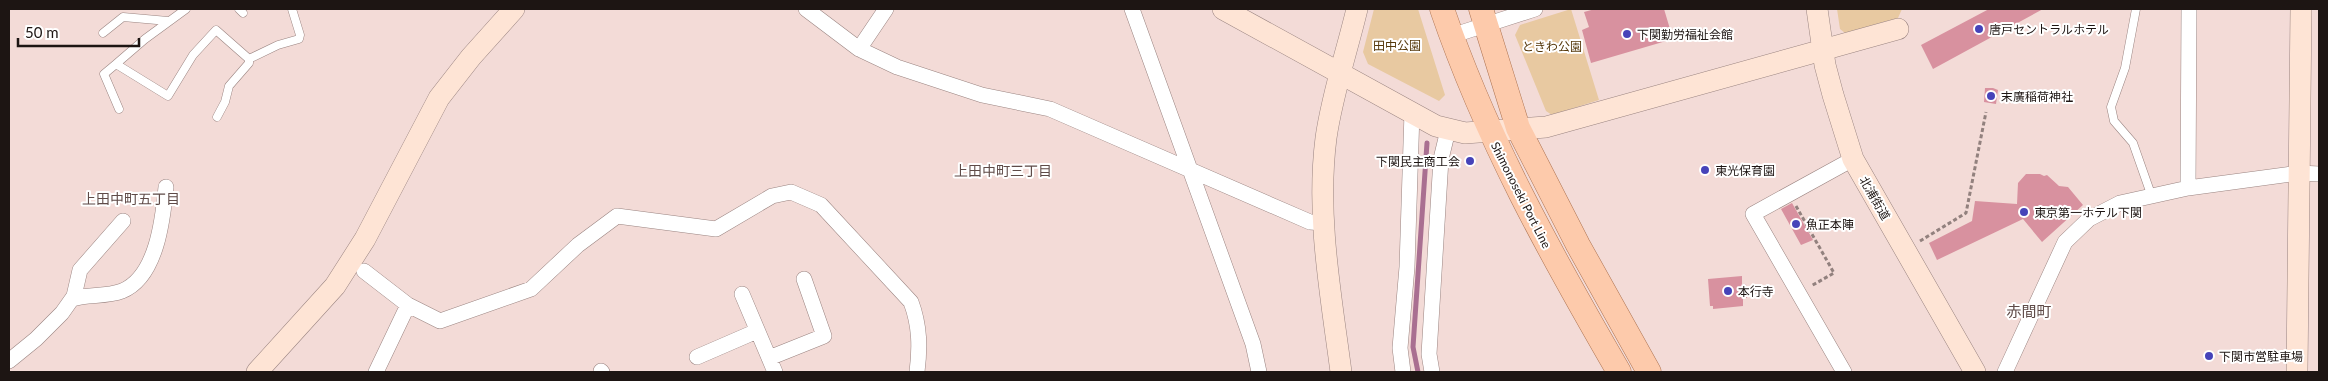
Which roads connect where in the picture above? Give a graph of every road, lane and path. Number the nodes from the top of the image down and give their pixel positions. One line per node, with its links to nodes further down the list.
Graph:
1 (186, 9): 16 (lane)
2 (292, 9): 22 (lane)
3 (514, 9): 53 (street)
4 (806, 9): 20 (street)
5 (886, 9): 20 (street)
6 (1132, 9): 33 (street)
7 (1223, 9): 24 (street)
8 (1357, 9): 24 (street)
9 (1442, 9): 19 (main road, Shimonoseki Port Line)
10 (1535, 9): 15 (street)
11 (1817, 9): 21 (street, 北浦街道)
12 (2136, 9): 38 (lane)
13 (2189, 9): 36 (street)
14 (2301, 9): 34 (street)
15 (1483, 17): 19 (street); 29 (main road)
16 (168, 22): 18 (lane); 23 (lane)
17 (1898, 29): 21 (street)
18 (103, 33)
19 (1451, 36): 31 (main road, Shimonoseki Port Line)
20 (859, 49): 33 (street)
21 (1824, 50): 29 (street); 32 (street, 北浦街道)
22 (250, 59): 23 (lane); 28 (lane)
23 (116, 64): 25 (lane)
24 (1342, 75): 26 (street); 40 (street)
25 (119, 109)
26 (1412, 112): 30 (street); 59 (street)
27 (1986, 112): 41 (path)
28 (217, 117)
29 (1518, 128): 31 (street); 52 (main road)
30 (1448, 130): 31 (street); 60 (street)
31 (1490, 133): 61 (main road, Shimonoseki Port Line)
32 (1854, 159): 37 (street); 63 (street, 北浦街道)
33 (1190, 170): 40 (street); 57 (street)
34 (2309, 174): 36 (street); 65 (street)
35 (166, 187): 46 (street)
36 (2188, 188): 38 (street)
37 (1789, 194): 44 (street); 44 (path)
38 (2152, 196): 64 (street)
39 (123, 221): 46 (street)
40 (1324, 223): 58 (street)
41 (1916, 243)
42 (364, 271): 47 (street)
43 (804, 279): 50 (street)
44 (1798, 293): 62 (street)
45 (742, 294): 48 (street)
46 (72, 299): 51 (street)
47 (408, 305): 54 (street); 56 (street)
48 (758, 331): 49 (street); 50 (street)
49 (697, 357)
50 (769, 358): 55 (street)
51 (9, 361)
52 (1645, 371)
53 (257, 372)
54 (376, 372)
55 (775, 372)
56 (917, 372)
57 (1259, 372)
58 (1341, 372)
59 (1403, 372)
60 (1432, 372)
61 (1619, 372)
62 (1844, 372)
63 (1974, 372)
64 (2005, 372)
65 (2297, 372)

